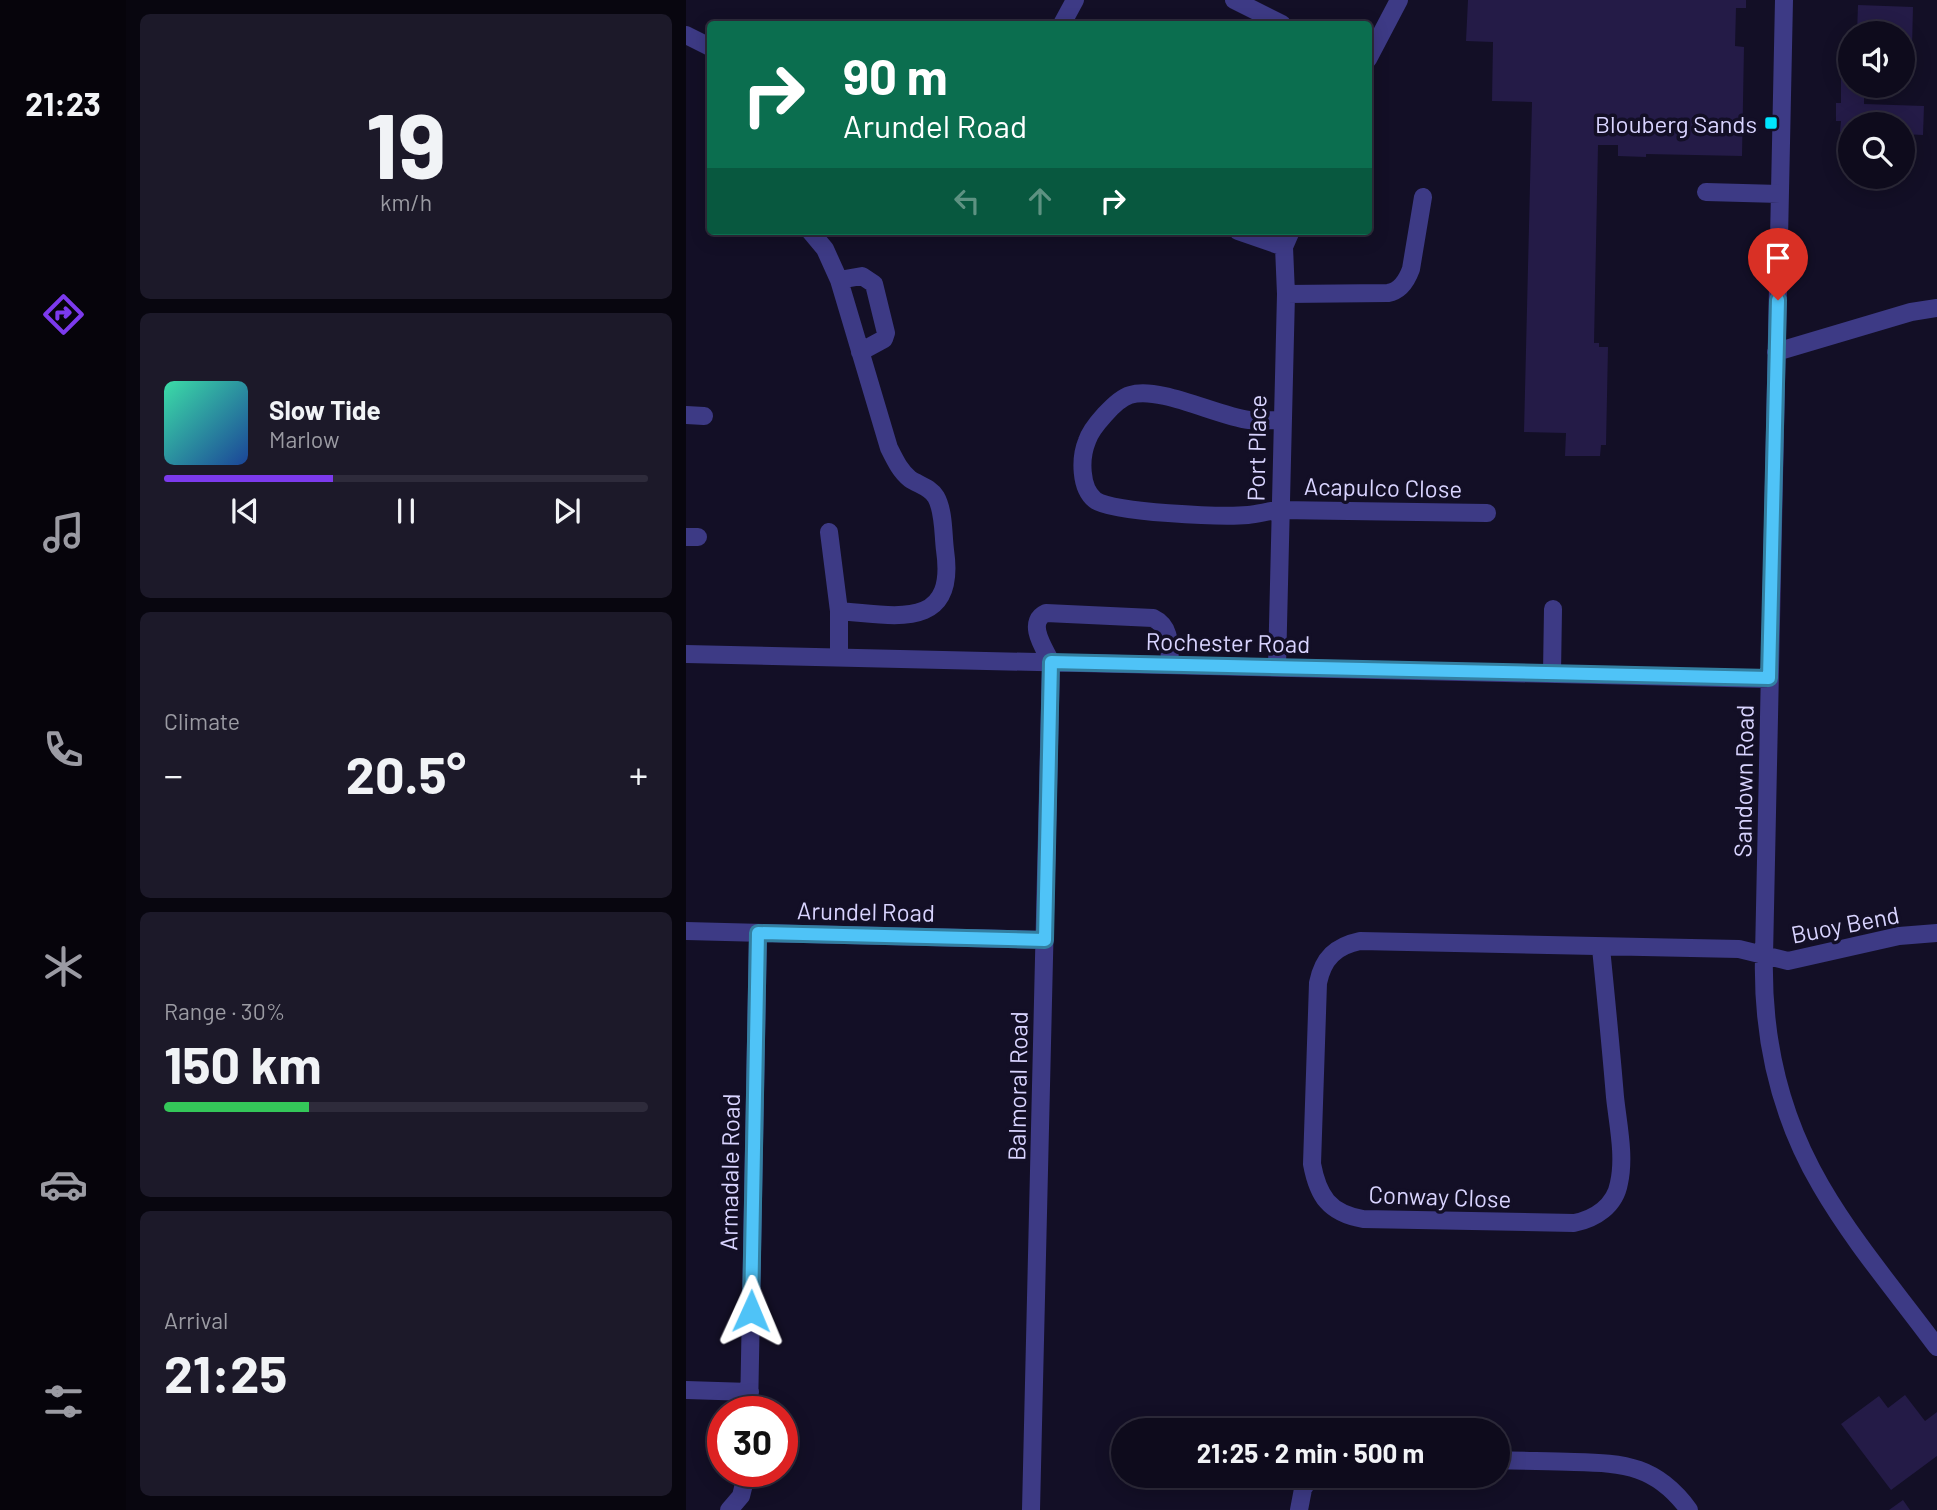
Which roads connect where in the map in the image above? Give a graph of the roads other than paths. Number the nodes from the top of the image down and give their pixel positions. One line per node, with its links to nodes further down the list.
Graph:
1 (1075, 0): 5 (street)
2 (1234, 0): 6 (street)
3 (1399, 0): 9 (street)
4 (1784, 0): 11 (street, Sandown Road)
5 (1064, 21)
6 (1276, 21)
7 (686, 35): 8 (street)
8 (707, 46)
9 (1372, 51)
10 (1706, 192): 11 (street)
11 (1780, 194): 20 (street, Sandown Road)
12 (1423, 197): 17 (street)
13 (813, 235): 16 (street)
14 (1262, 235): 15 (street)
15 (1287, 239): 17 (street, Port Place)
16 (839, 281): 19 (street); 19 (street)
17 (1286, 295): 21 (street, Port Place)
18 (1937, 308): 20 (street)
19 (860, 352): 26 (street)
20 (1776, 352): 33 (street, Sandown Road)
21 (1281, 421): 22 (street, Port Place); 22 (street, Acapulco Close)
22 (1279, 510): 23 (street, Acapulco Close); 31 (street, Port Place)
23 (1487, 513)
24 (829, 532): 26 (street)
25 (1553, 609): 32 (street)
26 (839, 611): 28 (street)
27 (686, 654): 28 (street, Rochester Road)
28 (839, 657): 29 (street, Rochester Road)
29 (1051, 662): 30 (street, Rochester Road); 30 (street); 37 (street, Balmoral Road)
30 (1170, 665): 31 (street, Rochester Road)
31 (1277, 667): 32 (street, Rochester Road)
32 (1552, 673): 33 (street, Rochester Road)
33 (1769, 678): 39 (street, Sandown Road)
34 (686, 931): 35 (street, Arundel Road)
35 (758, 933): 37 (street, Arundel Road); 42 (street, Armadale Road)
36 (1937, 933): 39 (street, Buoy Bend)
37 (1045, 940): 48 (street, Balmoral Road)
38 (1601, 948): 38 (street, Conway Close); 39 (street, Conway Close)
39 (1764, 956): 40 (street, Sandown Road)
40 (1937, 1347)
41 (686, 1390): 42 (street)
42 (750, 1392): 43 (street, Armadale Road)
43 (750, 1396)
44 (1510, 1460): 50 (street)
45 (745, 1487): 47 (street)
46 (1304, 1488): 49 (street)
47 (729, 1510)
48 (1031, 1510)
49 (1300, 1510)
50 (1689, 1510)

